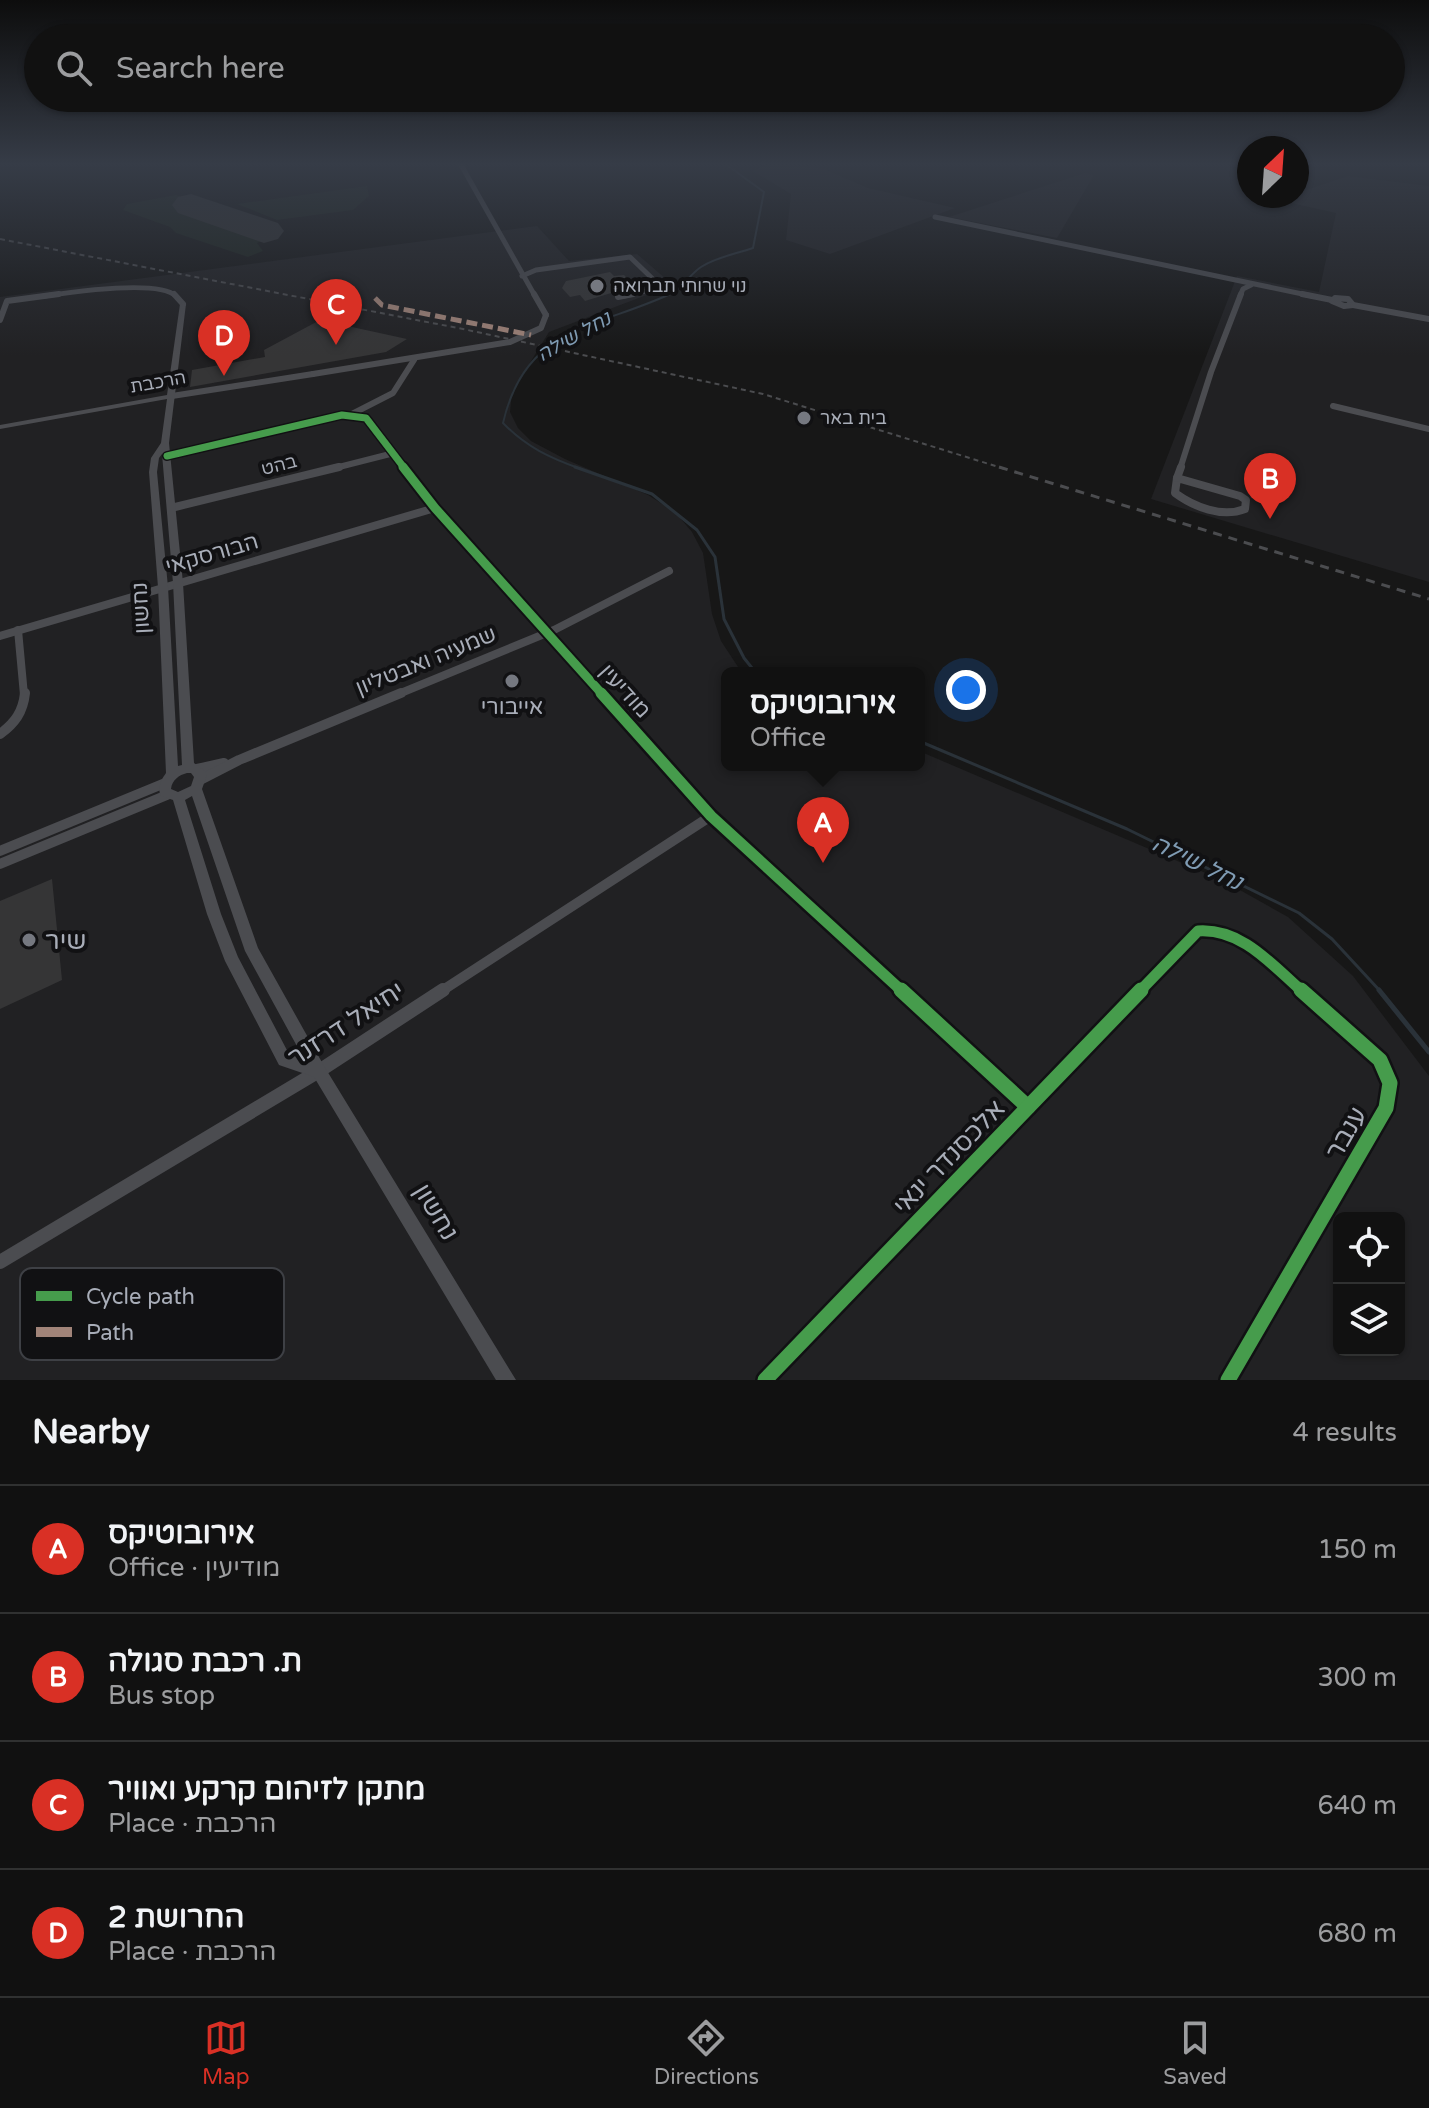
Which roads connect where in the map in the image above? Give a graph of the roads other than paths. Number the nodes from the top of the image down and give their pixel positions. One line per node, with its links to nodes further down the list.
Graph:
1 (495, 227): 3 (street)
2 (986, 227): 4 (street)
3 (522, 276): 5 (street); 10 (street, הרכבת, bridge)
4 (1251, 285): 7 (street); 18 (street)
5 (618, 297)
6 (183, 304): 8 (street); 10 (street, נחשון)
7 (1429, 319)
8 (0, 320)
9 (414, 360): 12 (street)
10 (172, 396): 13 (street, הרכבת); 15 (street, נחשון)
11 (1333, 406): 14 (street)
12 (350, 415): 16 (street, מודיעין); 17 (street)
13 (0, 427)
14 (1429, 429)
15 (165, 443): 17 (street, נחשון); 23 (street, נחשון)
16 (394, 453): 19 (street, בהט); 20 (street, מודיעין)
17 (167, 456): 19 (street, נחשון)
18 (1177, 478): 18 (street)
19 (171, 508): 22 (street, נחשון)
20 (435, 508): 22 (street, הבורסקאי); 25 (street, מודיעין)
21 (669, 571): 25 (street, שמעיה ואבטליון)
22 (178, 583): 23 (street, הבורסקאי); 28 (street, נחשון)
23 (163, 587): 24 (street, הבורסקאי); 29 (street, נחשון)
24 (18, 630): 26 (street, הבורסקאי); 27 (street)
25 (545, 633): 28 (street, שמעיה ואבטליון); 30 (street, מודיעין)
26 (0, 636)
27 (0, 734)
28 (196, 776): 29 (street); 29 (street); 34 (street, נחשון)
29 (170, 788): 31 (street); 32 (street); 34 (street, נחשון)
30 (711, 816): 34 (street, יחיאל דרזנר); 35 (street, מודיעין)
31 (0, 851)
32 (0, 864)
33 (1198, 931): 35 (street, אלכסנדר ינאי); 39 (street, ענבר)
34 (319, 1071): 36 (street, יחיאל דרזנר); 37 (street, נחשון)
35 (1028, 1107): 38 (street, אלכסנדר ינאי)
36 (0, 1262)
37 (507, 1380)
38 (765, 1380)
39 (1228, 1380)

